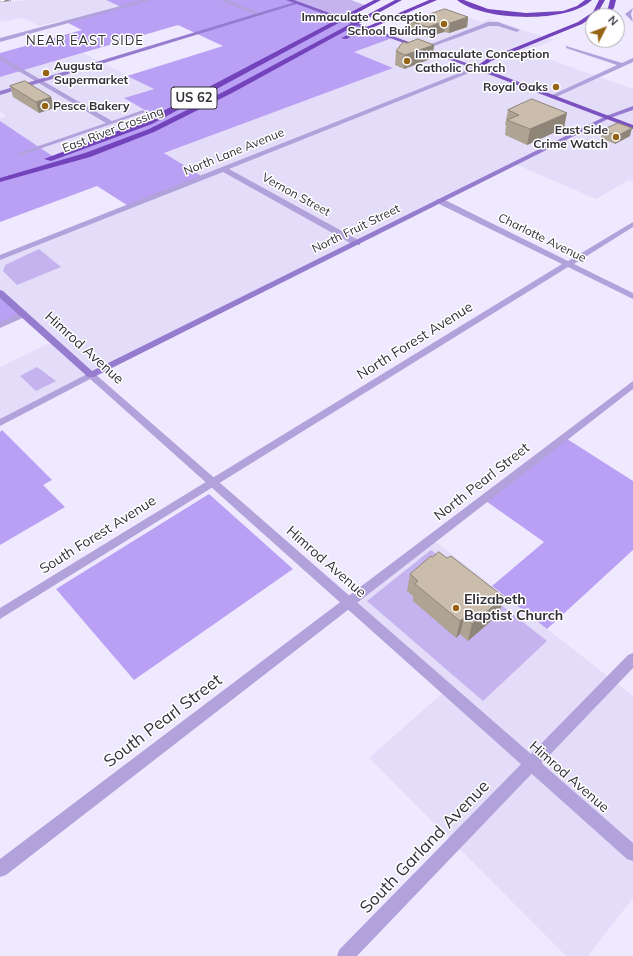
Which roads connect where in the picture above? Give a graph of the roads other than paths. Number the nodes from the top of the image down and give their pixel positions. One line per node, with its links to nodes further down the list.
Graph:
1 (149, 0): 16 (street)
2 (223, 0): 12 (street)
3 (289, 0): 10 (main road)
4 (378, 0): 34 (highway, East River Crossing / US 62)
5 (399, 0): 24 (highway, East River Crossing / US 62)
6 (434, 0): 24 (highway)
7 (460, 0): 8 (highway)
8 (589, 0)
9 (602, 0): 22 (highway)
10 (297, 3): 12 (main road); 18 (main road)
11 (633, 10): 13 (street)
12 (260, 15): 23 (main road)
13 (633, 20)
14 (585, 27): 22 (highway)
15 (517, 30): 18 (street)
16 (0, 40)
17 (568, 47): 21 (street)
18 (424, 48): 22 (main road)
19 (0, 58): 23 (street)
20 (633, 60): 21 (street)
21 (622, 65): 26 (street)
22 (477, 68): 26 (highway); 33 (street, North Lane Avenue)
23 (40, 81): 25 (main road); 30 (street)
24 (230, 90): 35 (highway, East River Crossing / US 62)
25 (0, 93)
26 (552, 97): 29 (highway)
27 (633, 108): 29 (main road, North Fruit Street)
28 (143, 112): 30 (street)
29 (608, 117): 31 (highway); 36 (main road, North Fruit Street)
30 (111, 123): 32 (street)
31 (633, 127)
32 (20, 154)
33 (224, 169): 38 (street, Vernon Street); 39 (street, North Lane Avenue)
34 (0, 172)
35 (0, 180)
36 (440, 201): 38 (main road, North Fruit Street); 40 (street, Charlotte Avenue)
37 (633, 224): 40 (street, North Forest Avenue)
38 (357, 243): 45 (main road, North Fruit Street)
39 (0, 258)
40 (568, 264): 42 (street, Charlotte Avenue); 48 (street, North Forest Avenue)
41 (0, 293): 43 (main road, Himrod Avenue)
42 (633, 296)
43 (24, 314): 44 (street); 45 (main road, Himrod Avenue)
44 (0, 325)
45 (92, 375): 47 (street); 48 (street, Himrod Avenue)
46 (633, 384): 49 (street, North Pearl Street)
47 (0, 423)
48 (212, 483): 49 (street, Himrod Avenue); 50 (street, South Forest Avenue)
49 (349, 602): 52 (street, Himrod Avenue); 54 (street, South Pearl Street)
50 (0, 614)
51 (633, 659): 52 (street, South Garland Avenue)
52 (531, 764): 53 (street, Himrod Avenue); 55 (street, South Garland Avenue)
53 (633, 854)
54 (0, 869)
55 (345, 956)

